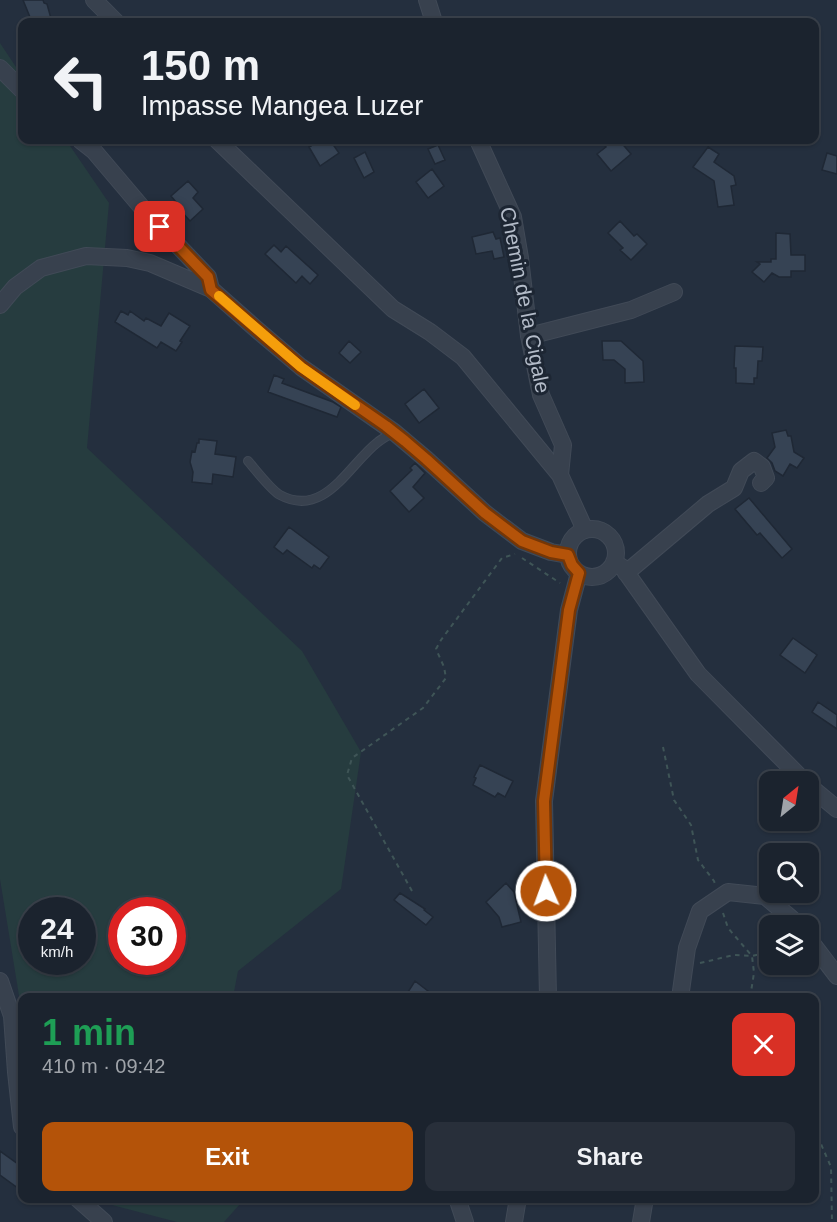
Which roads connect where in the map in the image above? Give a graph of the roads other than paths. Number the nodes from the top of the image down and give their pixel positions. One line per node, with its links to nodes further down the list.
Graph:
1 (94, 0): 3 (street)
2 (427, 0): 4 (street)
3 (112, 18)
4 (433, 18)
5 (0, 68): 6 (street)
6 (18, 86)
7 (85, 144): 10 (street)
8 (221, 144): 16 (street)
9 (480, 144): 13 (street, Chemin de la Cigale)
10 (211, 290): 12 (street); 14 (street)
11 (674, 292): 13 (street)
12 (0, 305)
13 (529, 336): 16 (street, Chemin de la Cigale)
14 (394, 432): 15 (lane); 19 (street)
15 (248, 461)
16 (560, 475): 18 (street)
17 (761, 483): 20 (street)
18 (585, 530): 19 (street); 20 (street)
19 (568, 555): 21 (street)
20 (620, 568): 21 (street); 22 (street)
21 (579, 573): 29 (street)
22 (794, 771)
23 (819, 794): 24 (street)
24 (837, 809)
25 (786, 915): 30 (street)
26 (819, 952): 27 (street)
27 (837, 976)
28 (0, 981): 31 (street)
29 (548, 993)
30 (681, 993)
31 (18, 1090)
32 (83, 1203): 36 (street)
33 (459, 1203): 37 (street)
34 (517, 1203): 38 (street)
35 (644, 1203): 39 (street)
36 (104, 1222)
37 (465, 1222)
38 (514, 1222)
39 (641, 1222)

